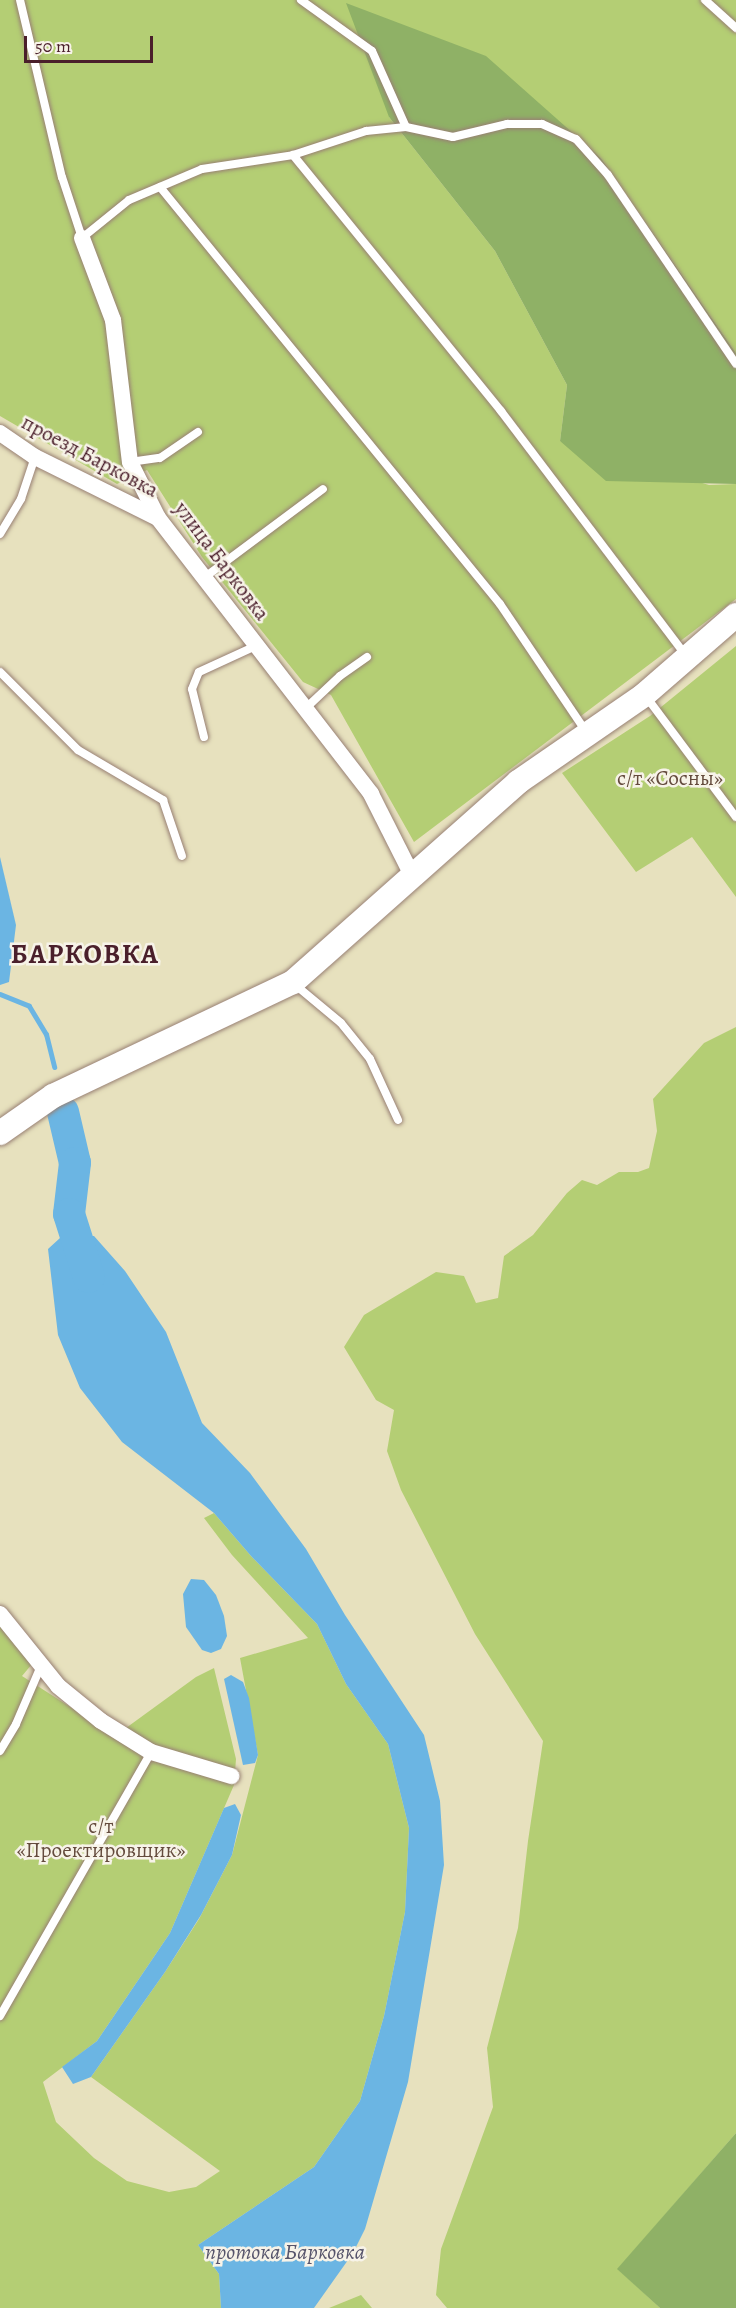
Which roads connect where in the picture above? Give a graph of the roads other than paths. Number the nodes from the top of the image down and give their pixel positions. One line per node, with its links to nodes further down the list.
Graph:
1 (20, 0): 8 (lane)
2 (301, 0): 5 (lane)
3 (705, 0): 4 (lane)
4 (736, 28)
5 (406, 128): 6 (lane); 9 (lane)
6 (293, 155): 7 (lane); 21 (lane)
7 (160, 187): 8 (lane); 25 (lane)
8 (82, 238): 13 (street, улица Барковка)
9 (736, 364)
10 (198, 432): 13 (lane)
11 (0, 433): 12 (street, проезд Барковка)
12 (35, 457): 15 (street, проезд Барковка); 16 (lane)
13 (130, 462): 15 (street, улица Барковка)
14 (323, 489): 17 (lane)
15 (158, 518): 17 (street, улица Барковка)
16 (0, 534)
17 (205, 577): 19 (street, улица Барковка)
18 (736, 615): 21 (main road)
19 (258, 645): 24 (street, улица Барковка); 26 (lane)
20 (367, 657): 24 (lane)
21 (688, 659): 23 (main road)
22 (0, 672): 28 (lane)
23 (644, 695): 25 (main road); 27 (lane)
24 (307, 707): 29 (street, улица Барковка)
25 (588, 733): 29 (main road)
26 (204, 737)
27 (736, 817)
28 (182, 856)
29 (411, 875): 30 (main road)
30 (293, 982): 31 (lane); 32 (main road)
31 (398, 1120)
32 (0, 1133)
33 (0, 1614): 34 (street)
34 (41, 1666): 35 (lane); 36 (street)
35 (0, 1750)
36 (151, 1752): 37 (street); 38 (lane)
37 (231, 1776)
38 (0, 2016)

